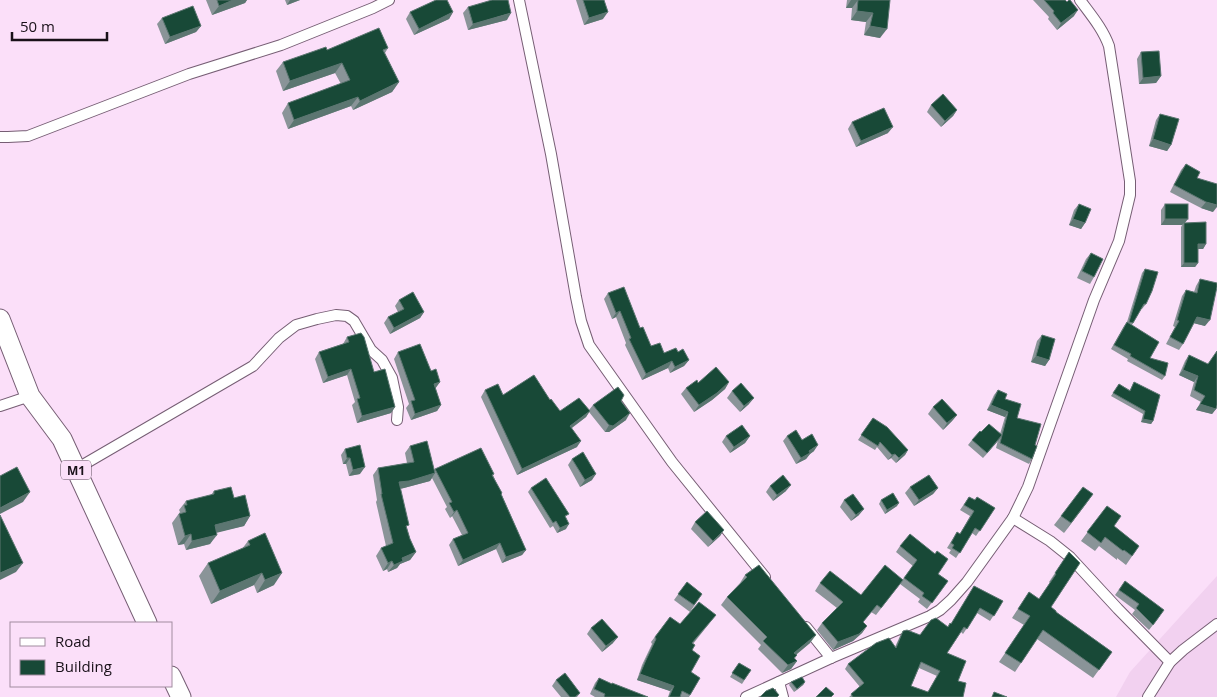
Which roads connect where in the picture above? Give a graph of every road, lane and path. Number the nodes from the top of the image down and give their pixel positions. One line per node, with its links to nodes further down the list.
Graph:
1 (389, 0): 4 (street)
2 (519, 0): 11 (street)
3 (1080, 0): 10 (street)
4 (0, 137)
5 (0, 320): 6 (highway, M1)
6 (30, 396): 7 (street); 9 (highway, M1)
7 (0, 406)
8 (397, 420): 9 (street)
9 (76, 469): 13 (highway, M1)
10 (1013, 518): 15 (street); 16 (street)
11 (770, 583)
12 (800, 620): 15 (street)
13 (147, 622)
14 (1217, 624): 16 (street)
15 (831, 658): 18 (street)
16 (1170, 662): 22 (street)
17 (172, 678): 19 (highway)
18 (779, 682): 20 (street); 21 (street)
19 (181, 697)
20 (746, 697)
21 (783, 697)
22 (1148, 697)

